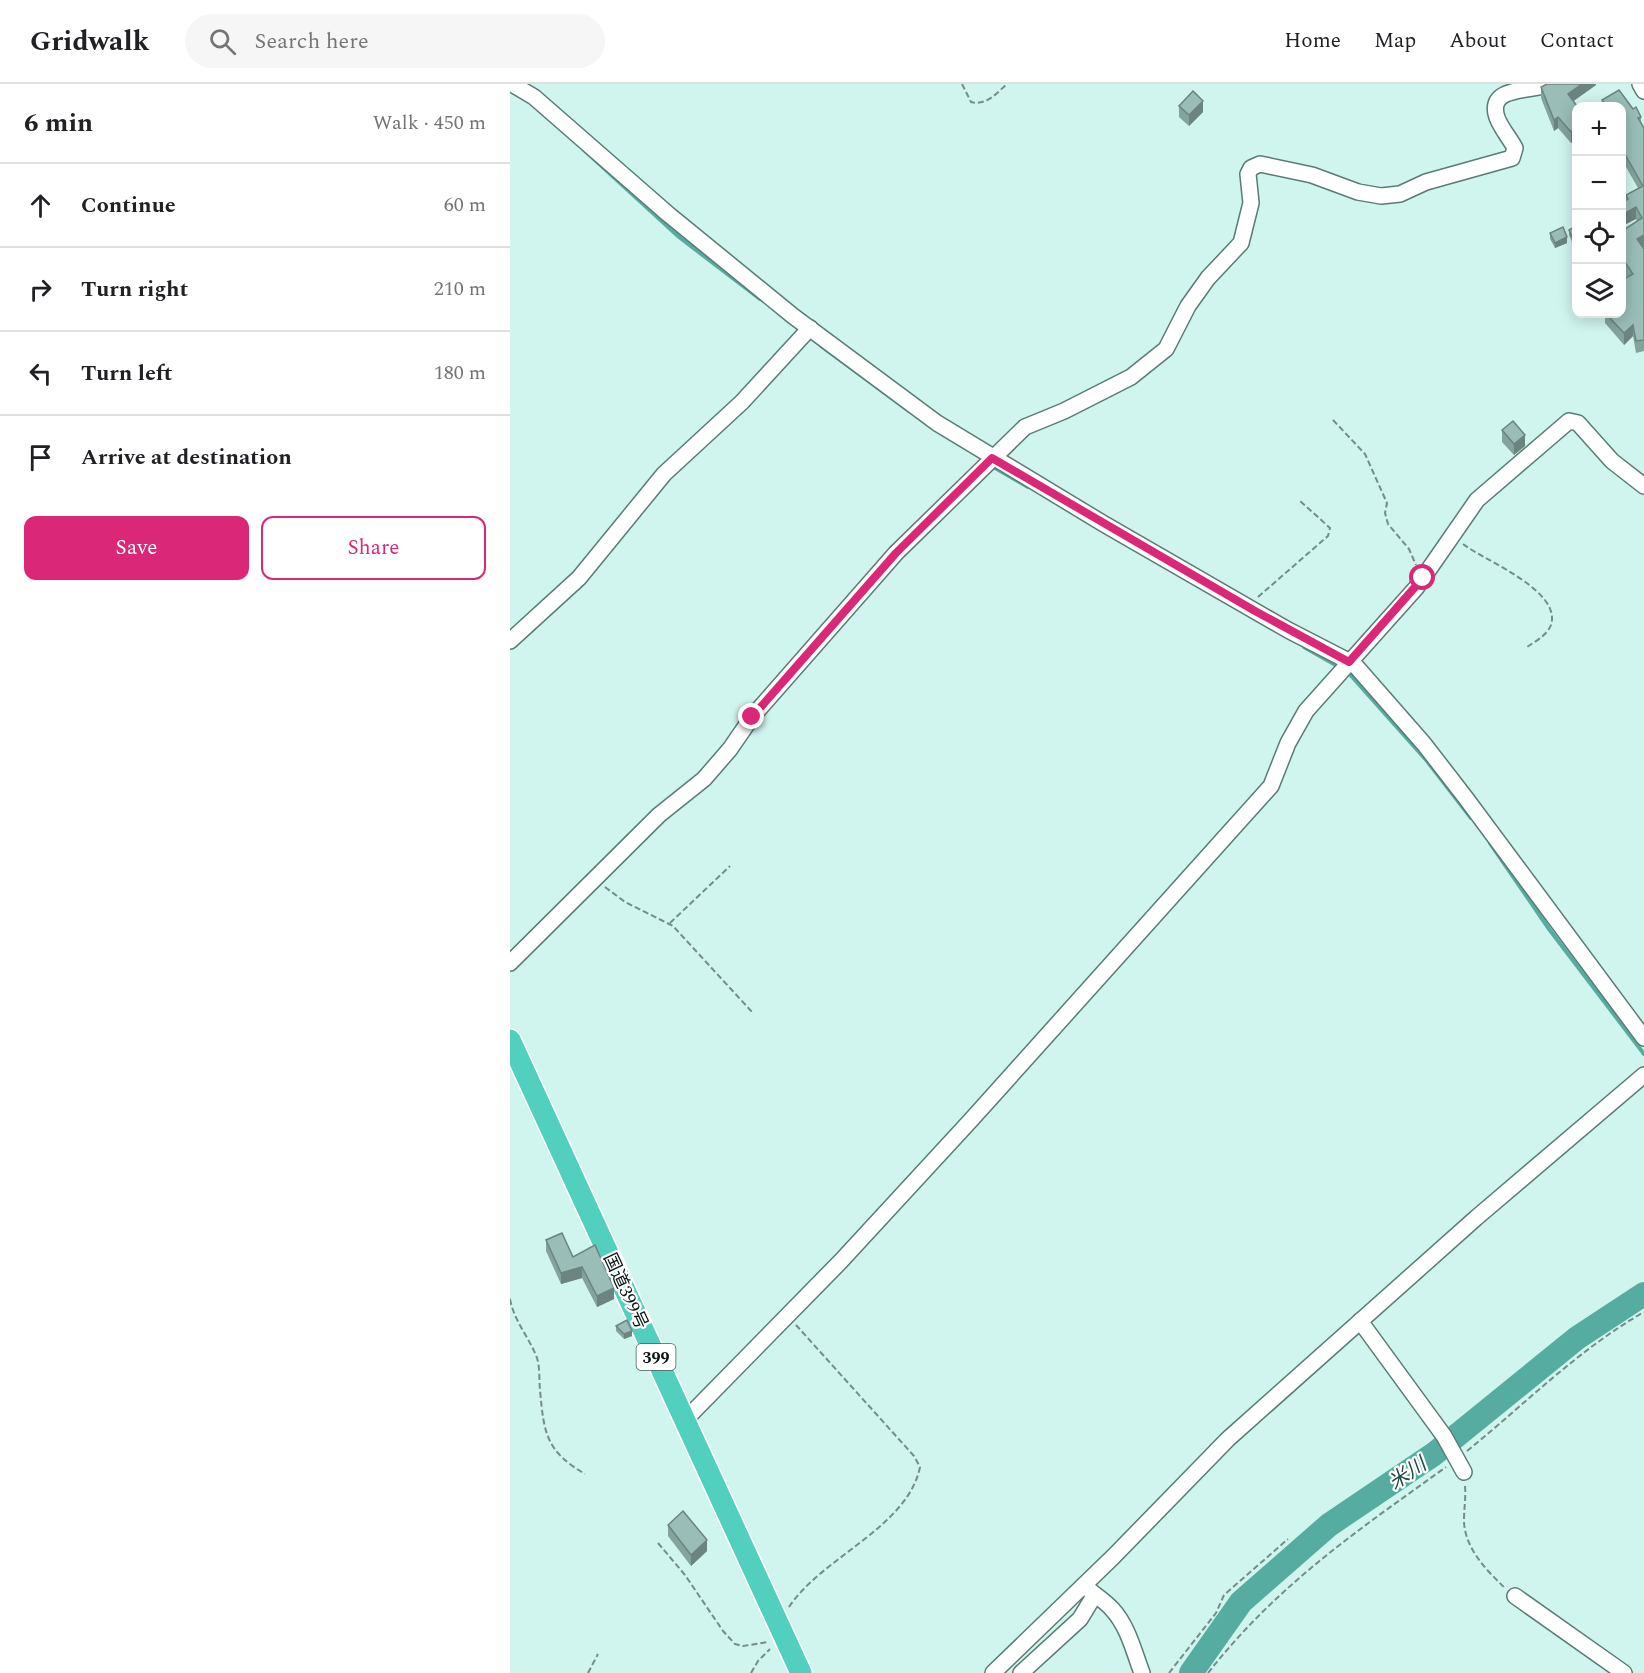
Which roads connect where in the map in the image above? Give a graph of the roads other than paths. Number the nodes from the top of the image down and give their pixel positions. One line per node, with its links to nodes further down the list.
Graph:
1 (512, 84): 5 (street)
2 (1549, 84): 6 (street)
3 (1640, 84): 4 (street)
4 (1644, 91)
5 (806, 331): 6 (street); 8 (street)
6 (988, 462): 9 (street); 10 (street)
7 (1644, 486): 9 (street)
8 (510, 641)
9 (1345, 666): 11 (street); 15 (street)
10 (510, 963)
11 (1644, 1038)
12 (510, 1040): 15 (highway, 国道399号 / 399)
13 (1644, 1075): 14 (street)
14 (1360, 1321): 16 (street); 17 (street)
15 (685, 1420): 19 (highway, 国道399号 / 399)
16 (1459, 1460)
17 (1089, 1590): 20 (street); 21 (street); 22 (street)
18 (1515, 1596): 23 (street)
19 (801, 1673)
20 (993, 1673)
21 (1021, 1673)
22 (1142, 1673)
23 (1624, 1673)

